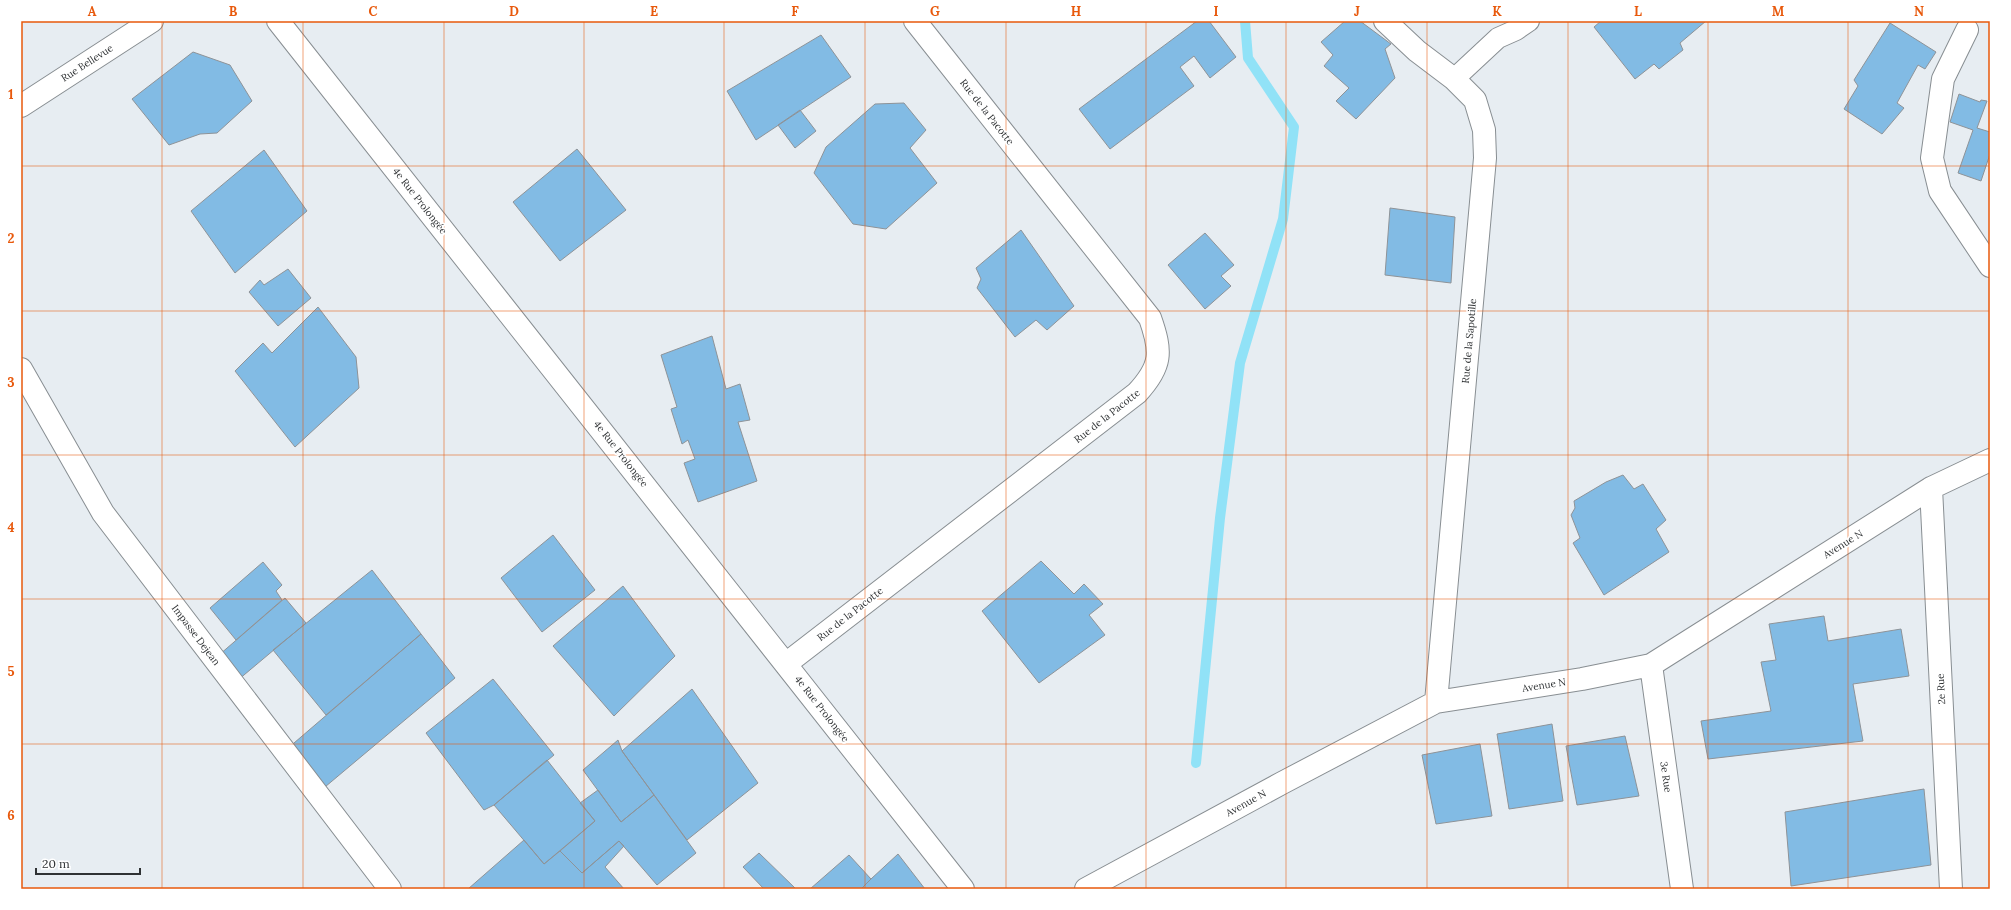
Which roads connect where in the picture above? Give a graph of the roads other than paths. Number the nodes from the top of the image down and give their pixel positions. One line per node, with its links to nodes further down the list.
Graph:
1 (152, 21): 8 (street, Rue Bellevue)
2 (278, 21): 13 (street, 4e Rue Prolongée)
3 (915, 21): 13 (street, Rue de la Pacotte)
4 (1385, 21): 7 (street, Rue de la Sapotille)
5 (1529, 21): 7 (lane)
6 (1967, 30): 9 (street)
7 (1454, 79): 15 (street, Rue de la Sapotille)
8 (21, 106)
9 (1990, 266)
10 (21, 369): 17 (street, Impasse Dejean)
11 (1990, 460): 12 (street, Avenue N)
12 (1931, 488): 14 (street, Avenue N); 21 (street, 2e Rue)
13 (787, 663): 18 (street, 4e Rue Prolongée)
14 (1651, 665): 15 (street, Avenue N); 20 (street, 3e Rue)
15 (1436, 702): 16 (street, Avenue N)
16 (1111, 883): 19 (street, Avenue N)
17 (390, 889)
18 (963, 889)
19 (1086, 889)
20 (1682, 889)
21 (1951, 889)

